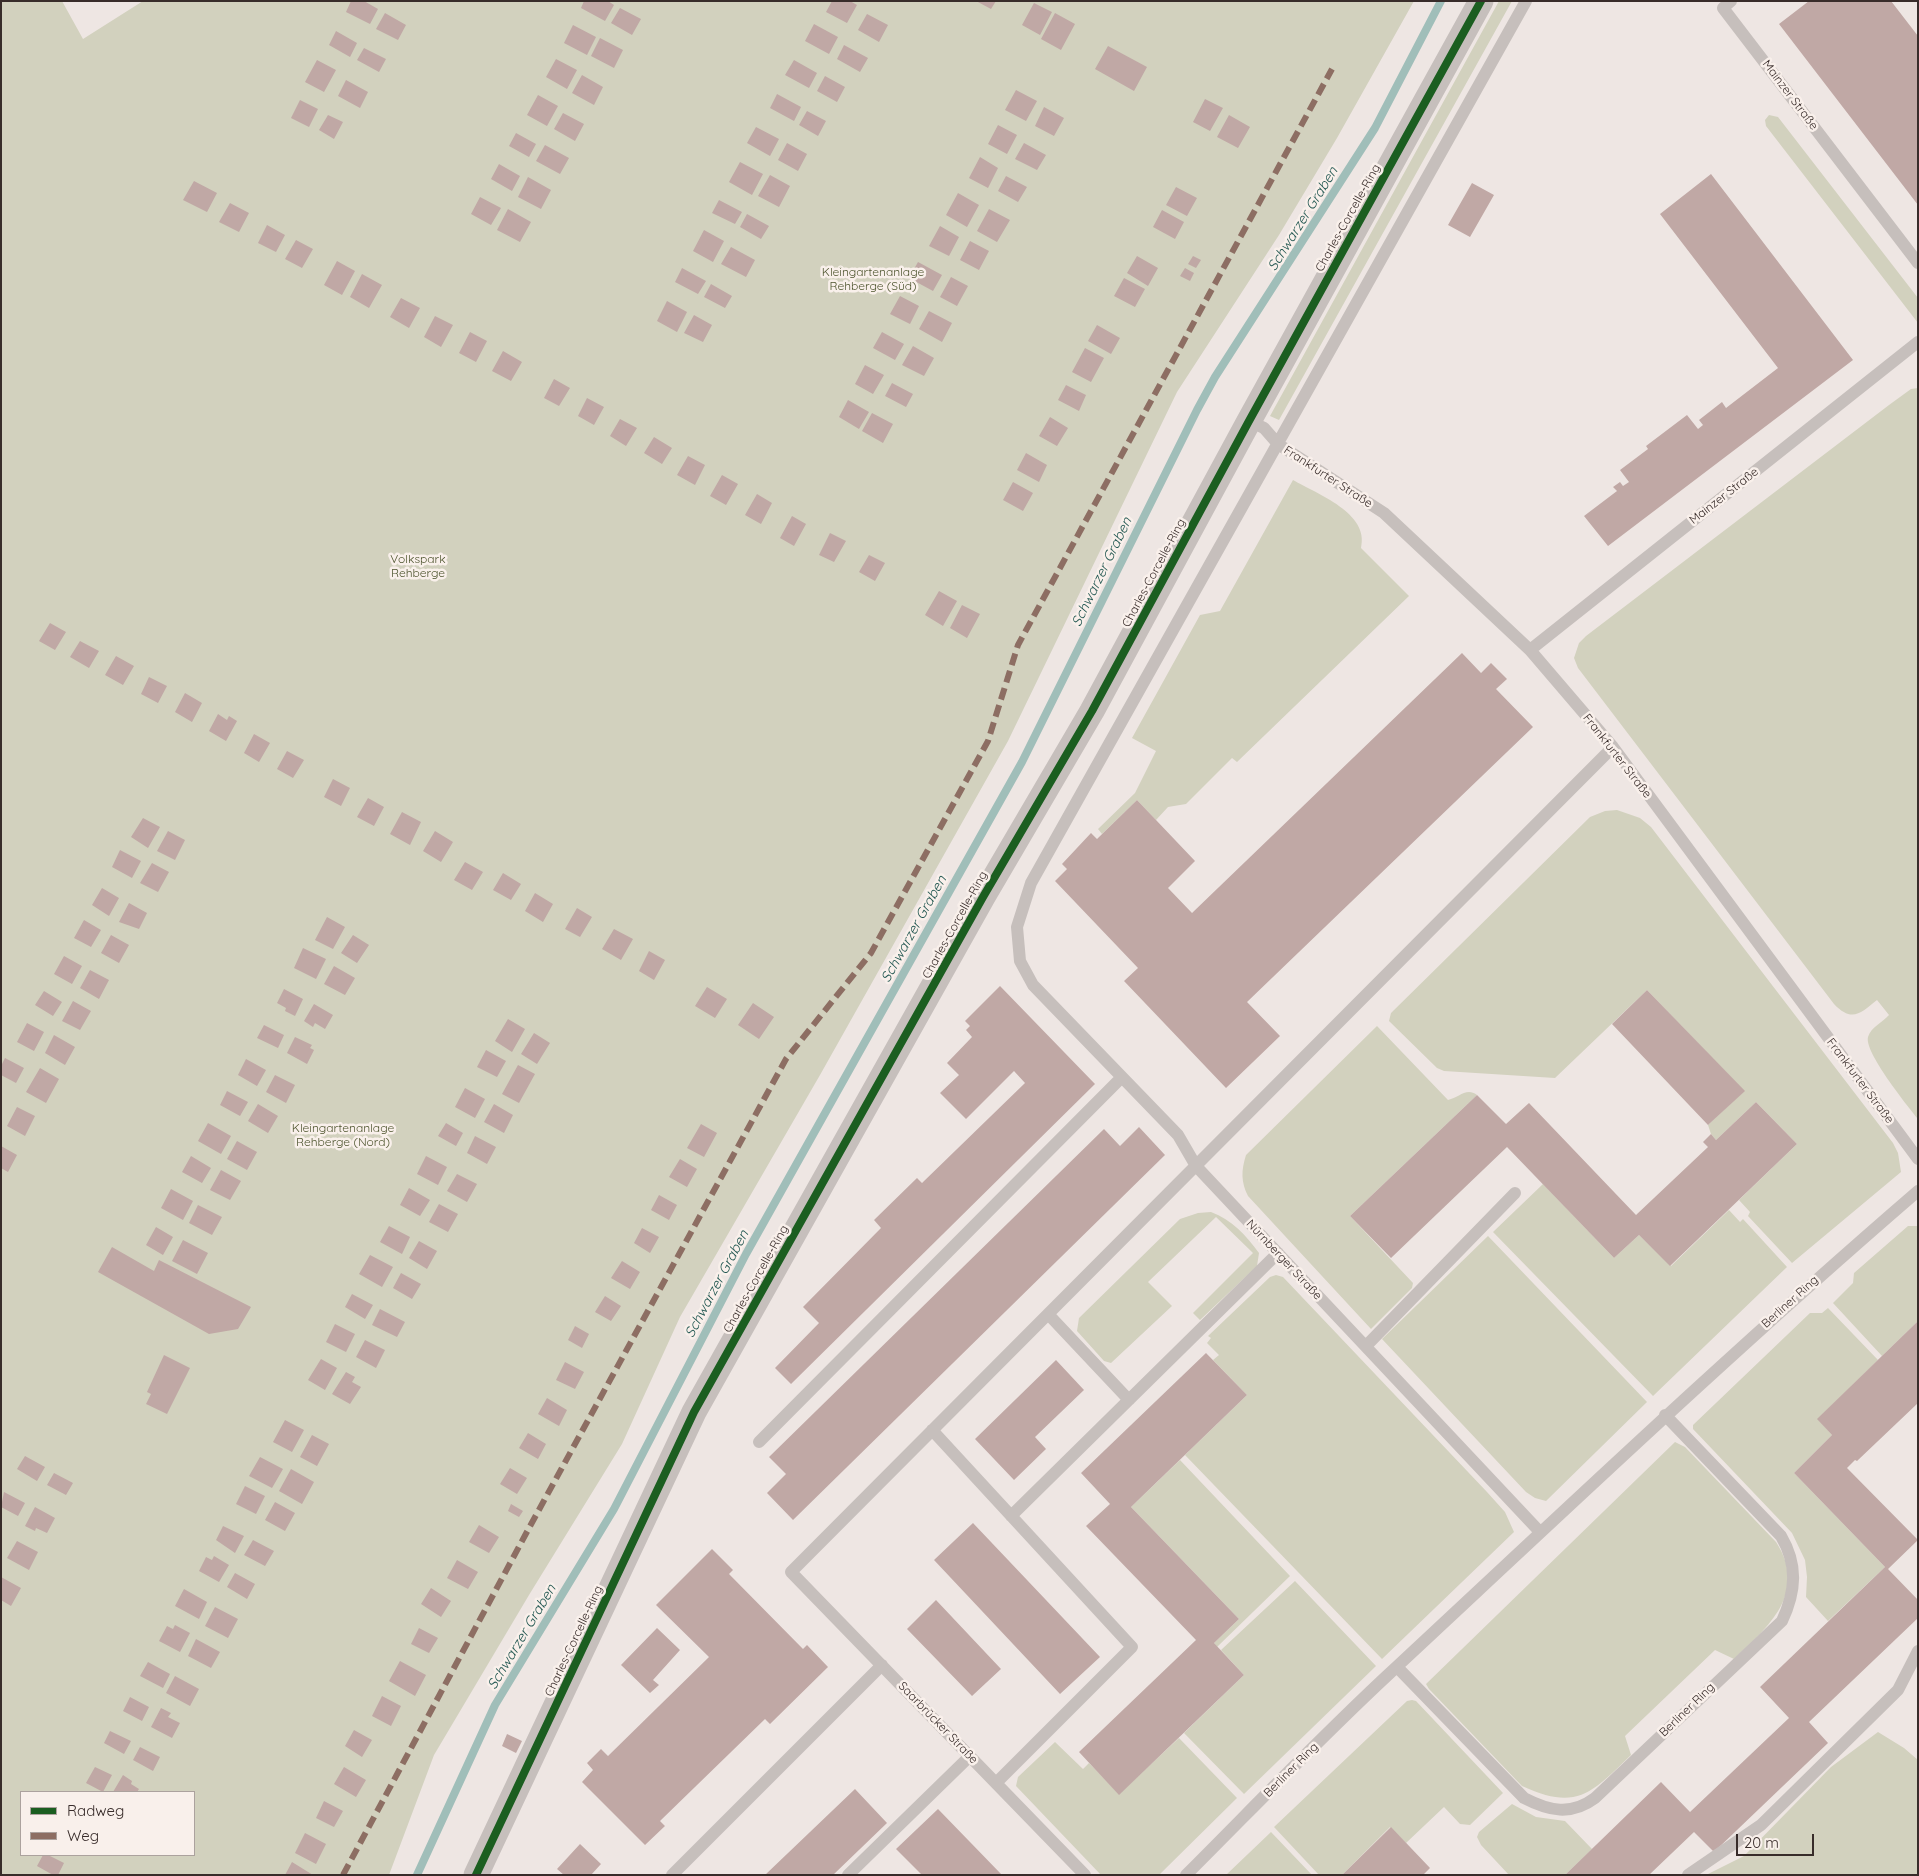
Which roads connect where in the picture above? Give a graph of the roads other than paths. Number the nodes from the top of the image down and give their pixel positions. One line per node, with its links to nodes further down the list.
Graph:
1 (1481, 1): 6 (street, Charles-Corcelle-Ring)
2 (1526, 1): 7 (lane, Nürnberger Straße)
3 (1731, 1): 4 (lane, Mainzer Straße)
4 (1918, 263)
5 (1918, 342): 8 (lane, Mainzer Straße)
6 (1249, 421): 7 (lane, Frankfurter Straße); 29 (street, Charles-Corcelle-Ring)
7 (1278, 444): 8 (lane, Frankfurter Straße); 10 (lane, Nürnberger Straße)
8 (1530, 650): 9 (lane, Frankfurter Straße)
9 (1613, 747): 11 (lane, Frankfurter Straße); 12 (lane)
10 (1122, 1077): 12 (lane, Nürnberger Straße); 21 (lane)
11 (1918, 1159)
12 (1196, 1166): 15 (lane, Nürnberger Straße); 16 (lane)
13 (1918, 1191): 19 (lane, Berliner Ring)
14 (1515, 1193): 17 (lane)
15 (1278, 1253): 17 (lane, Nürnberger Straße); 18 (lane)
16 (1048, 1314): 18 (lane); 20 (lane)
17 (1366, 1346): 23 (lane, Nürnberger Straße)
18 (1129, 1400): 22 (lane)
19 (1665, 1415): 23 (lane, Berliner Ring); 26 (lane, Berliner Ring)
20 (932, 1430): 22 (lane); 25 (lane, Saarbrücker Straße)
21 (759, 1442)
22 (1011, 1516): 28 (lane)
23 (1540, 1532): 26 (lane, Berliner Ring)
24 (1918, 1651): 34 (lane)
25 (882, 1664): 27 (lane, Saarbrücker Straße); 30 (lane)
26 (1397, 1666): 33 (lane, Berliner Ring)
27 (970, 1756): 28 (lane, Saarbrücker Straße); 31 (lane)
28 (996, 1783): 32 (lane, Saarbrücker Straße)
29 (476, 1875)
30 (672, 1875)
31 (848, 1875)
32 (1085, 1875)
33 (1186, 1875)
34 (1688, 1875)

